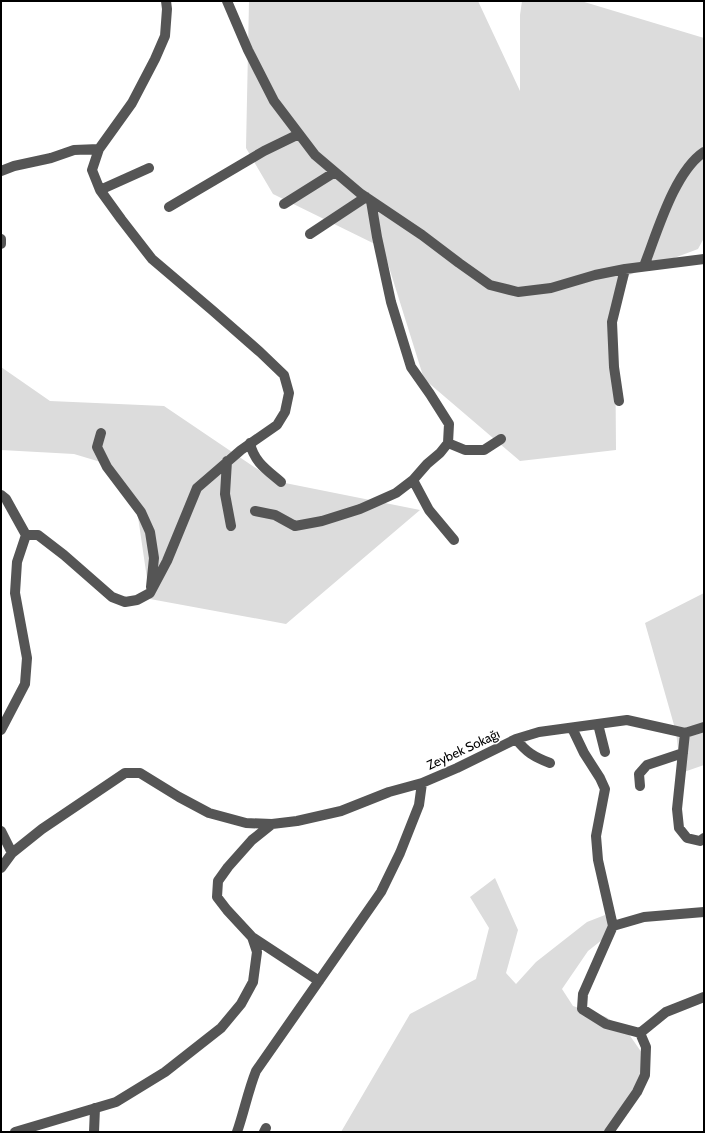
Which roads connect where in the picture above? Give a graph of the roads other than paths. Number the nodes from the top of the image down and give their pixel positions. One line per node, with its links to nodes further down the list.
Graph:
1 (166, 1): 4 (street)
2 (227, 1): 3 (street)
3 (299, 134): 8 (street); 12 (street)
4 (99, 149): 7 (street); 9 (street)
5 (704, 152): 17 (street)
6 (149, 168): 9 (street)
7 (1, 171)
8 (335, 172): 10 (street); 11 (street)
9 (100, 190): 22 (street)
10 (368, 199): 13 (street); 18 (street); 23 (street)
11 (284, 204)
12 (169, 207)
13 (310, 234)
14 (1, 239): 15 (street)
15 (1, 244)
16 (704, 259): 17 (street)
17 (644, 266): 18 (street)
18 (625, 269): 19 (street)
19 (619, 401)
20 (101, 433): 32 (street)
21 (501, 439): 23 (street)
22 (250, 443): 24 (street); 26 (street)
23 (448, 443): 25 (street)
24 (227, 461): 29 (street); 32 (street)
25 (413, 480): 28 (street); 31 (street)
26 (281, 482)
27 (1, 495): 30 (street)
28 (255, 511)
29 (231, 526)
30 (26, 536): 32 (street); 36 (street)
31 (454, 540)
32 (150, 593)
33 (598, 724): 35 (street, Zeybek Sokağı); 37 (street, Zeybek Sokağı); 39 (street)
34 (704, 727): 37 (street)
35 (572, 728): 38 (street, Zeybek Sokağı); 50 (street)
36 (1, 730)
37 (685, 733): 40 (street)
38 (516, 739): 41 (street, Zeybek Sokağı); 42 (street, Zeybek Sokağı)
39 (605, 752)
40 (683, 753): 43 (street); 46 (street)
41 (550, 763)
42 (422, 783): 44 (street, Zeybek Sokağı); 52 (street)
43 (640, 786)
44 (272, 824): 47 (street, Zeybek Sokağı); 51 (street)
45 (1, 831): 47 (street)
46 (704, 838)
47 (12, 853): 48 (street, Zeybek Sokağı)
48 (1, 868)
49 (704, 912): 50 (street)
50 (612, 926): 54 (street)
51 (252, 937): 52 (street); 55 (street)
52 (319, 981): 58 (street)
53 (704, 997): 54 (street)
54 (640, 1033): 59 (street)
55 (95, 1108): 56 (street); 57 (street)
56 (16, 1132)
57 (94, 1132)
58 (237, 1132)
59 (609, 1132)

